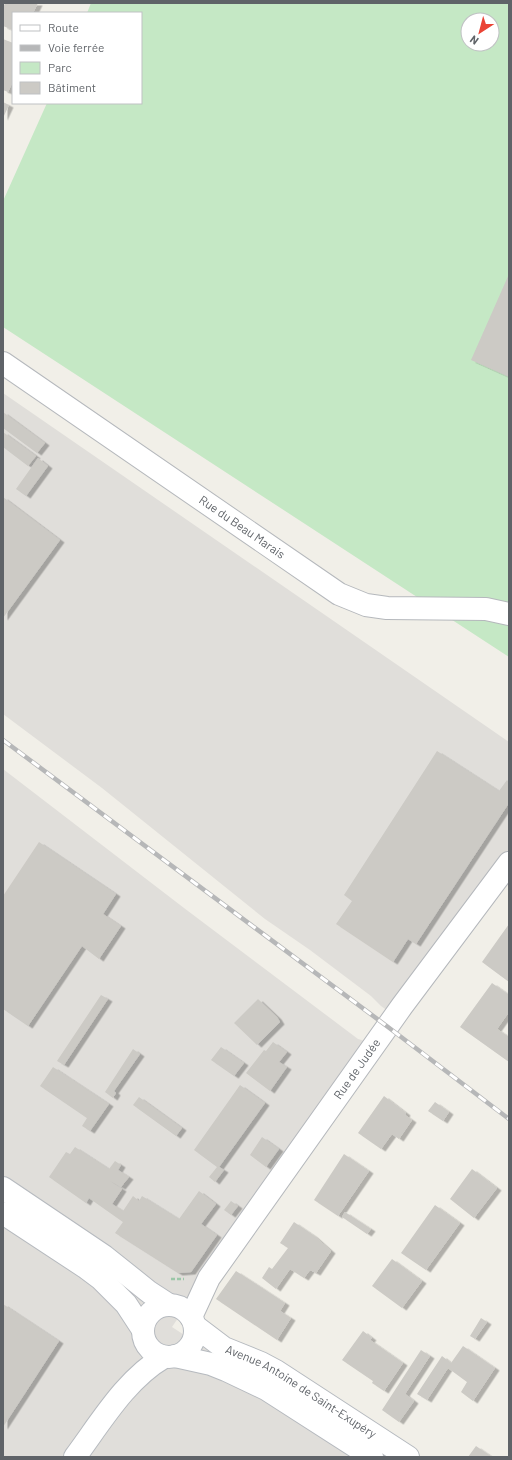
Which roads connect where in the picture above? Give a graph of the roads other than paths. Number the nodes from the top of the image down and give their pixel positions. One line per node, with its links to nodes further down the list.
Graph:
1 (3, 363): 2 (main road, Rue du Beau Marais)
2 (509, 614)
3 (509, 863): 6 (main road, Rue de Judée)
4 (3, 1188): 6 (main road, Avenue Antoine de Saint-Exupéry)
5 (3, 1213): 7 (main road)
6 (183, 1313): 7 (main road); 8 (main road); 12 (main road, Avenue Antoine de Saint-Exupéry)
7 (144, 1335): 8 (main road); 9 (main road)
8 (170, 1356): 9 (main road); 11 (main road, Avenue Antoine de Saint-Exupéry)
9 (130, 1383): 10 (main road)
10 (75, 1457)
11 (372, 1457)
12 (408, 1457)

